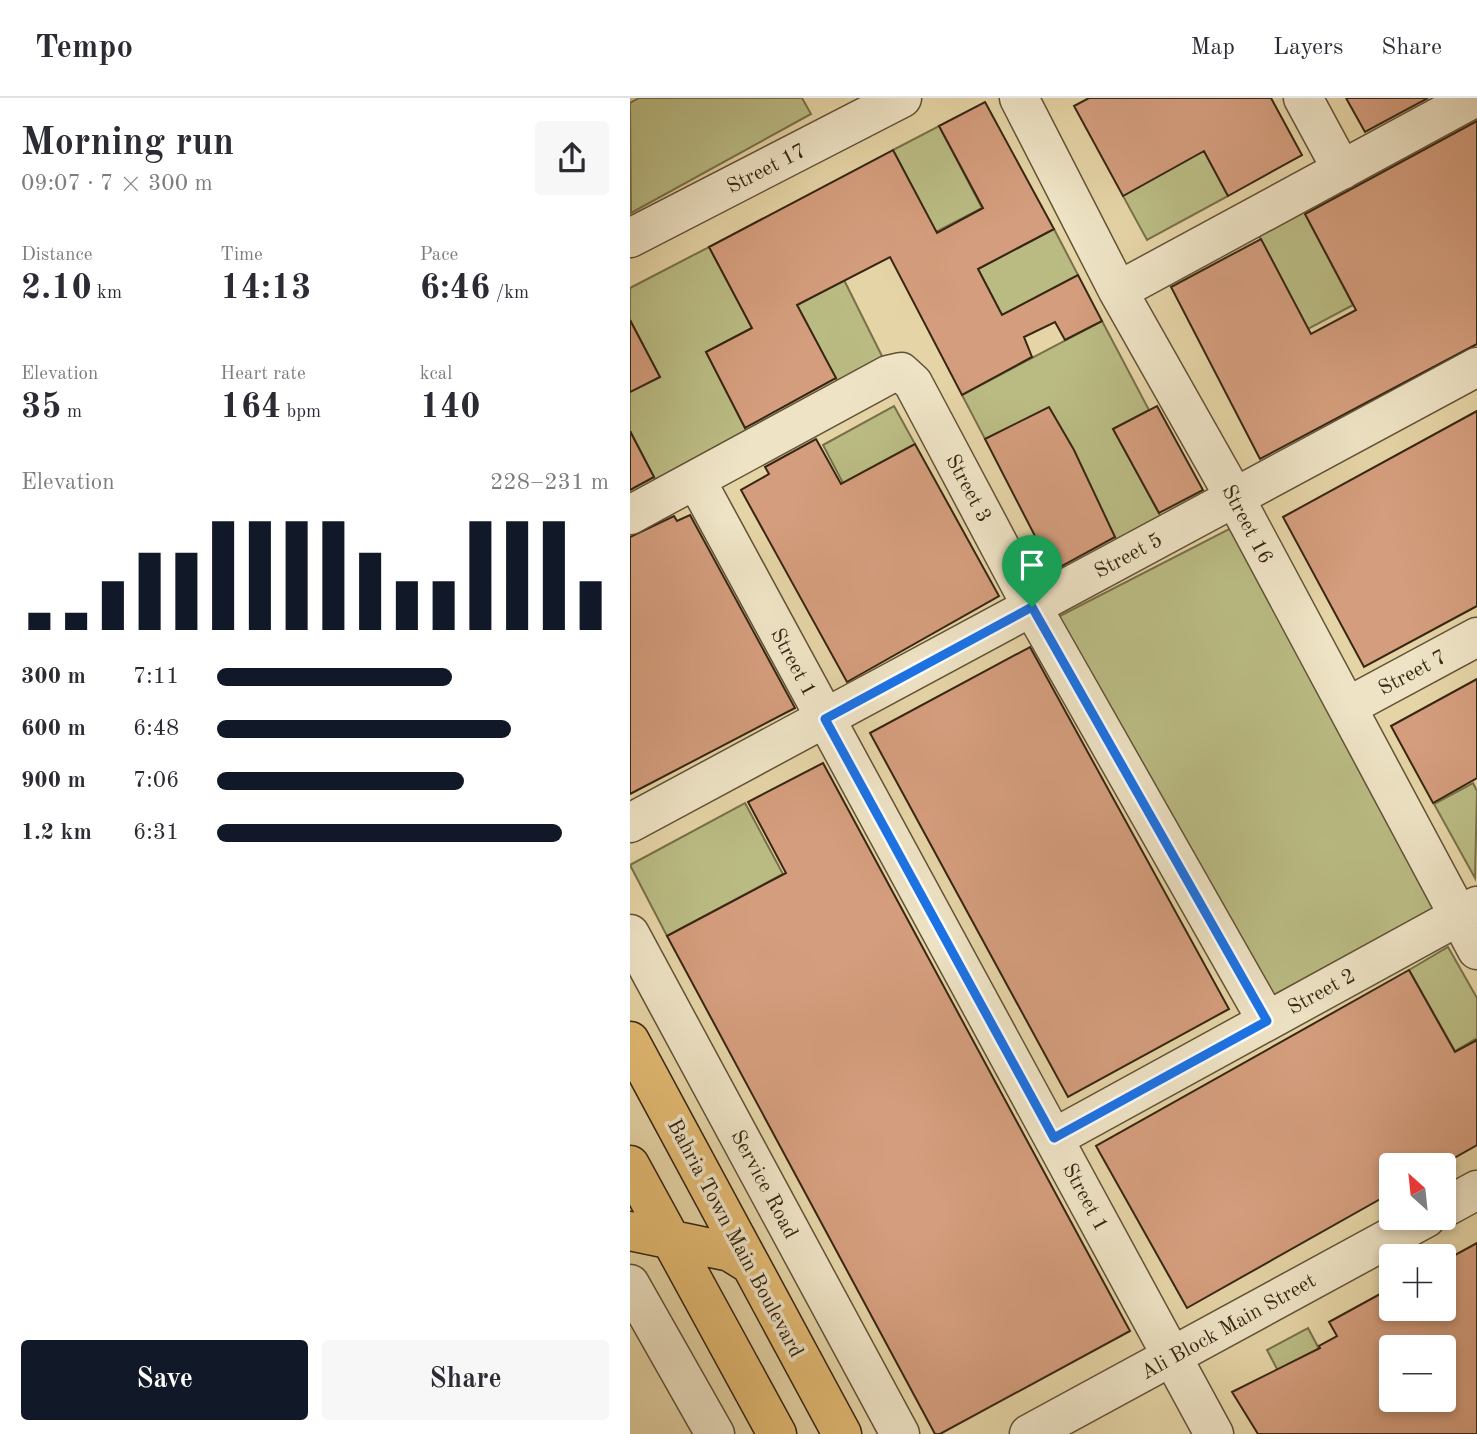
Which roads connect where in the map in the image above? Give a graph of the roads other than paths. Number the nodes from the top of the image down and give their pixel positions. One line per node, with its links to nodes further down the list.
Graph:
1 (902, 98): 6 (street, Street 17)
2 (1019, 98): 7 (street, Street 16)
3 (1303, 98): 5 (street)
4 (1474, 98): 5 (street)
5 (1342, 170): 7 (street)
6 (630, 238)
7 (1118, 292): 10 (street, Street 16)
8 (1477, 367): 10 (street, Street 5)
9 (696, 480): 11 (street, Street 3); 12 (street, Street 3); 15 (street, Street 1)
10 (1235, 498): 12 (street, Street 5); 14 (street, Street 16)
11 (630, 515)
12 (1032, 607): 15 (street, Street 5); 20 (street, Street 3)
13 (1477, 637): 14 (street, Street 7)
14 (1347, 707): 17 (street, Street 16)
15 (825, 719): 16 (street, Street 5); 22 (street, Street 1)
16 (630, 823)
17 (1468, 911): 19 (street, Street 16); 20 (street, Street 2)
18 (630, 934): 37 (street, Service Road)
19 (1477, 950)
20 (1267, 1021): 22 (street, Street 2)
21 (630, 1041): 26 (main road, Bahria Town Main Boulevard)
22 (1054, 1138): 33 (street, Street 1)
23 (634, 1181): 29 (main road)
24 (1477, 1190): 25 (street)
25 (1456, 1201)
26 (723, 1215): 29 (main road); 31 (main road, Bahria Town Main Boulevard)
27 (1404, 1230): 33 (street, Ali Block Main Street)
28 (630, 1231): 29 (main road)
29 (672, 1240): 30 (main road); 31 (main road); 35 (main road)
30 (630, 1260)
31 (751, 1265): 36 (main road, Bahria Town Main Boulevard)
32 (630, 1284): 34 (street)
33 (1173, 1356): 38 (street, Ali Block Main Street); 39 (street, Street 1)
34 (715, 1434)
35 (777, 1434)
36 (842, 1434)
37 (900, 1434)
38 (1029, 1434)
39 (1214, 1434)

